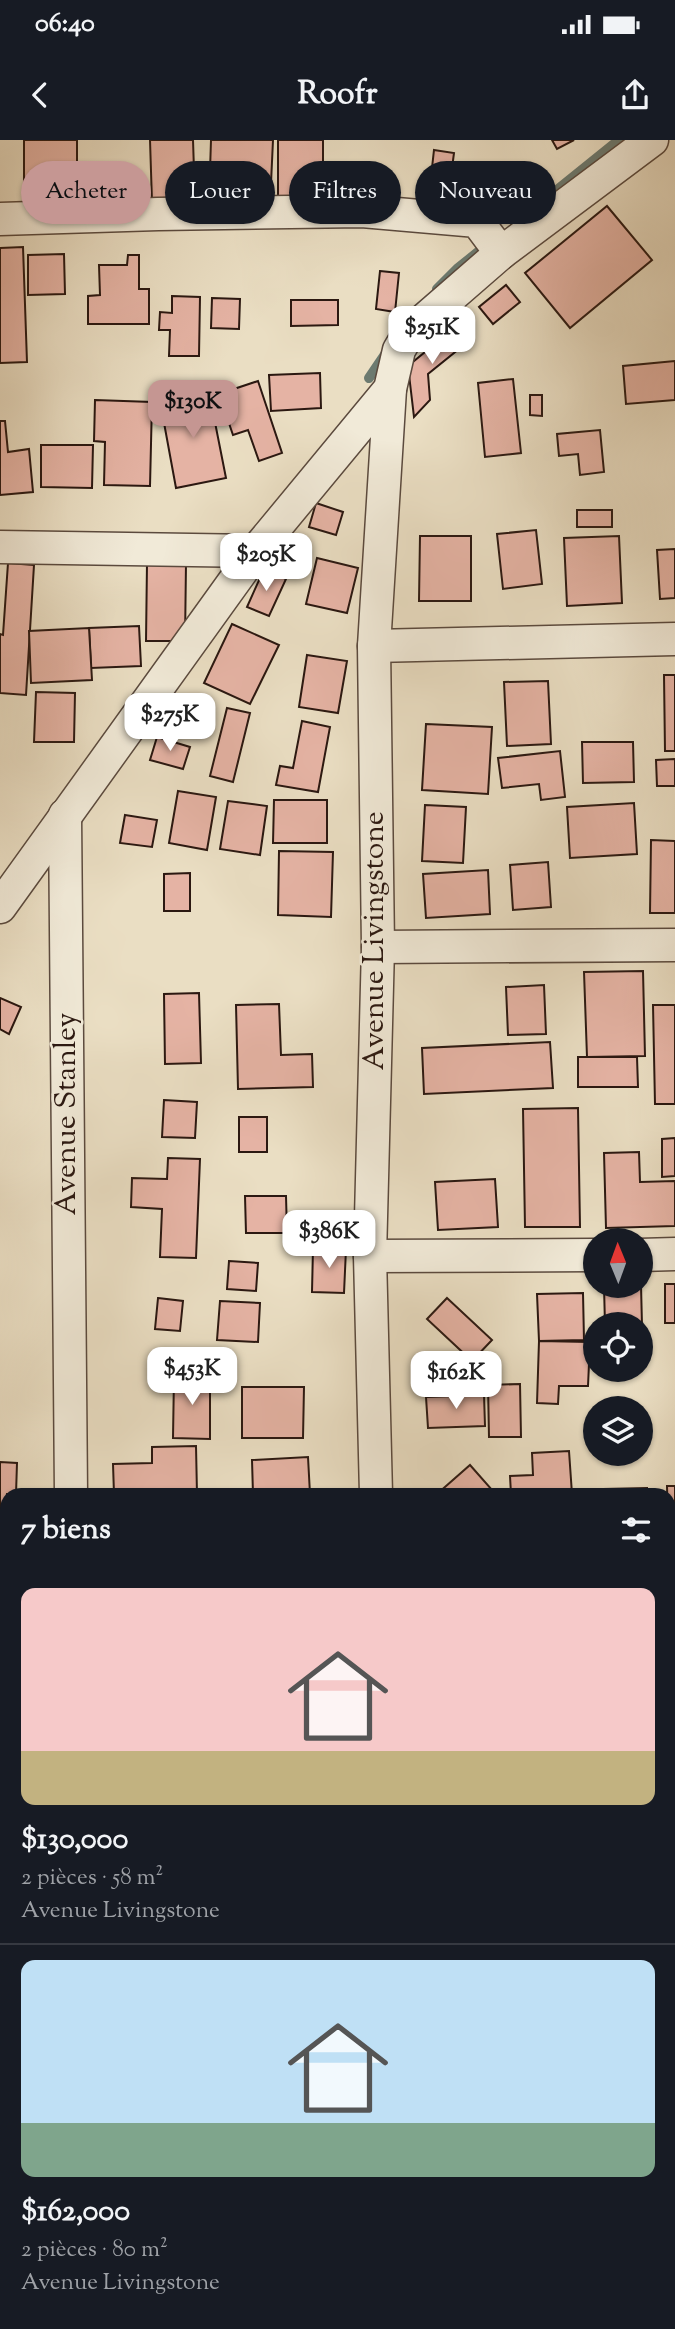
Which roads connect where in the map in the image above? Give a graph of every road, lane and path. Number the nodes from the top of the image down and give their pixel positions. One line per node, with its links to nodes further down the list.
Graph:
1 (652, 140): 3 (street, Avenue Livingstone)
2 (0, 219): 3 (street)
3 (501, 253): 4 (street, Avenue Livingstone)
4 (390, 389): 6 (street); 8 (street, Avenue Livingstone)
5 (0, 547): 6 (street)
6 (256, 551): 9 (street)
7 (675, 639): 8 (street)
8 (374, 646): 12 (street, Avenue Livingstone)
9 (65, 815): 10 (street); 17 (street, Avenue Stanley)
10 (0, 907)
11 (675, 945): 12 (street)
12 (378, 947): 16 (street, Avenue Livingstone)
13 (675, 1254): 15 (street)
14 (583, 1255): 16 (street)
15 (653, 1255)
16 (370, 1256): 18 (street, Avenue Livingstone)
17 (71, 1488)
18 (376, 1488)

